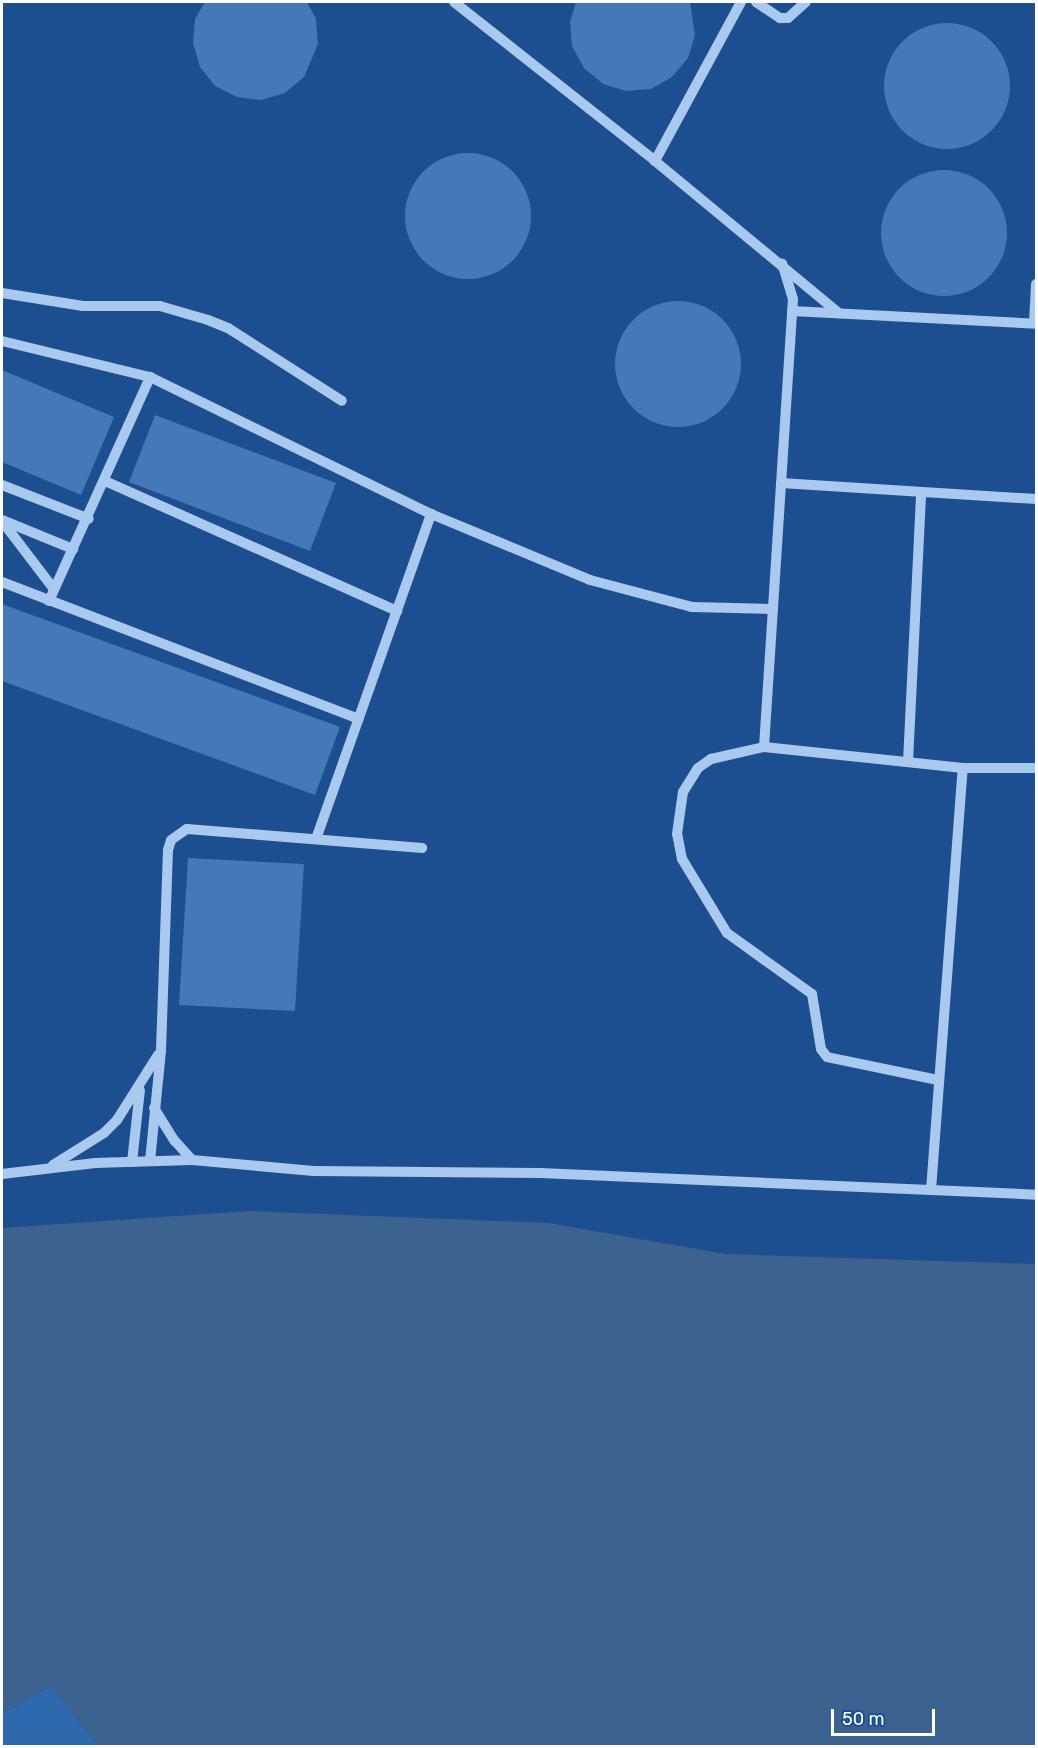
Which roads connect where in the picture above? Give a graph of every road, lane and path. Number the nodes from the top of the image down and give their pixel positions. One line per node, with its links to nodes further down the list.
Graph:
1 (454, 2): 5 (street)
2 (741, 2): 5 (street)
3 (756, 2): 4 (street)
4 (806, 2)
5 (655, 161): 6 (street)
6 (782, 264): 9 (street); 10 (street)
7 (1036, 284): 11 (street)
8 (2, 293): 14 (street)
9 (792, 311): 10 (street); 16 (street)
10 (839, 313): 11 (street)
11 (1035, 323)
12 (2, 340): 13 (street)
13 (150, 377): 15 (street); 20 (street)
14 (342, 401)
15 (105, 481): 21 (street); 28 (street)
16 (781, 483): 18 (street); 27 (street)
17 (2, 485): 21 (street)
18 (921, 492): 19 (street); 31 (street)
19 (1036, 499)
20 (431, 514): 27 (street); 28 (street)
21 (89, 519): 23 (street)
22 (2, 520): 23 (street); 25 (street)
23 (73, 549): 25 (street)
24 (2, 582): 26 (street)
25 (53, 588): 26 (street)
26 (49, 601): 29 (street)
27 (773, 609): 30 (street)
28 (397, 611): 29 (street)
29 (359, 719): 34 (street)
30 (764, 747): 31 (street); 37 (street)
31 (908, 762): 32 (street)
32 (963, 768): 33 (street); 37 (street)
33 (1036, 768)
34 (316, 838): 35 (street); 36 (street)
35 (422, 848)
36 (161, 1050): 38 (street); 39 (street)
37 (938, 1080): 45 (street)
38 (140, 1086): 42 (street); 43 (street)
39 (154, 1108): 40 (street); 41 (street)
40 (192, 1160): 41 (street); 45 (street)
41 (150, 1161): 42 (street)
42 (132, 1162): 43 (street)
43 (50, 1167): 44 (street)
44 (2, 1174)
45 (931, 1190): 46 (street)
46 (1036, 1195)

